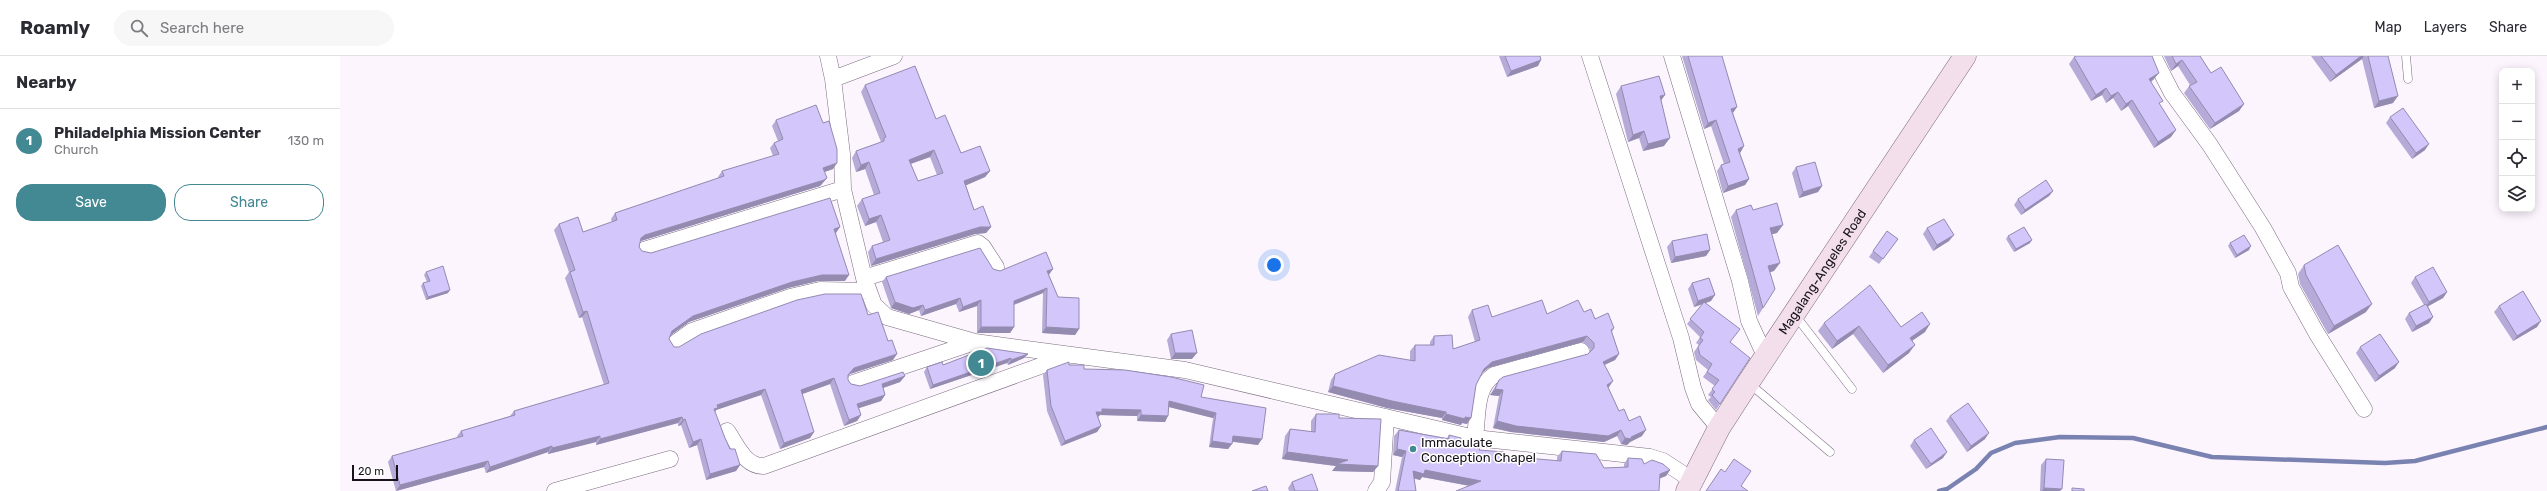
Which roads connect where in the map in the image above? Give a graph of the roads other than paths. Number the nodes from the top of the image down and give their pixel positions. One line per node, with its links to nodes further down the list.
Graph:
1 (828, 56): 8 (street)
2 (894, 56): 8 (street)
3 (1590, 56): 25 (street)
4 (1672, 56): 19 (street)
5 (1965, 56): 14 (main road, Magalang-Angeles Road)
6 (2152, 56): 23 (street)
7 (2406, 56): 9 (lane)
8 (833, 79): 10 (street)
9 (2408, 79)
10 (843, 189): 11 (street); 13 (street)
11 (644, 250)
12 (996, 267): 13 (street)
13 (867, 285): 15 (street); 16 (street)
14 (1794, 314): 19 (main road, Magalang-Angeles Road); 22 (lane)
15 (975, 342): 18 (street); 20 (street)
16 (674, 344)
17 (1581, 351): 27 (street)
18 (1072, 355): 24 (street); 26 (street)
19 (1766, 358): 21 (main road, Magalang-Angeles Road)
20 (853, 383)
21 (1748, 383): 25 (main road, Magalang-Angeles Road); 28 (lane)
22 (1852, 389)
23 (2364, 409)
24 (1386, 417): 27 (street); 32 (street)
25 (1719, 428): 30 (main road, Magalang-Angeles Road)
26 (727, 431)
27 (1475, 438): 30 (street)
28 (1830, 452)
29 (670, 459): 31 (street)
30 (1690, 485)
31 (555, 491)
32 (1376, 491)

